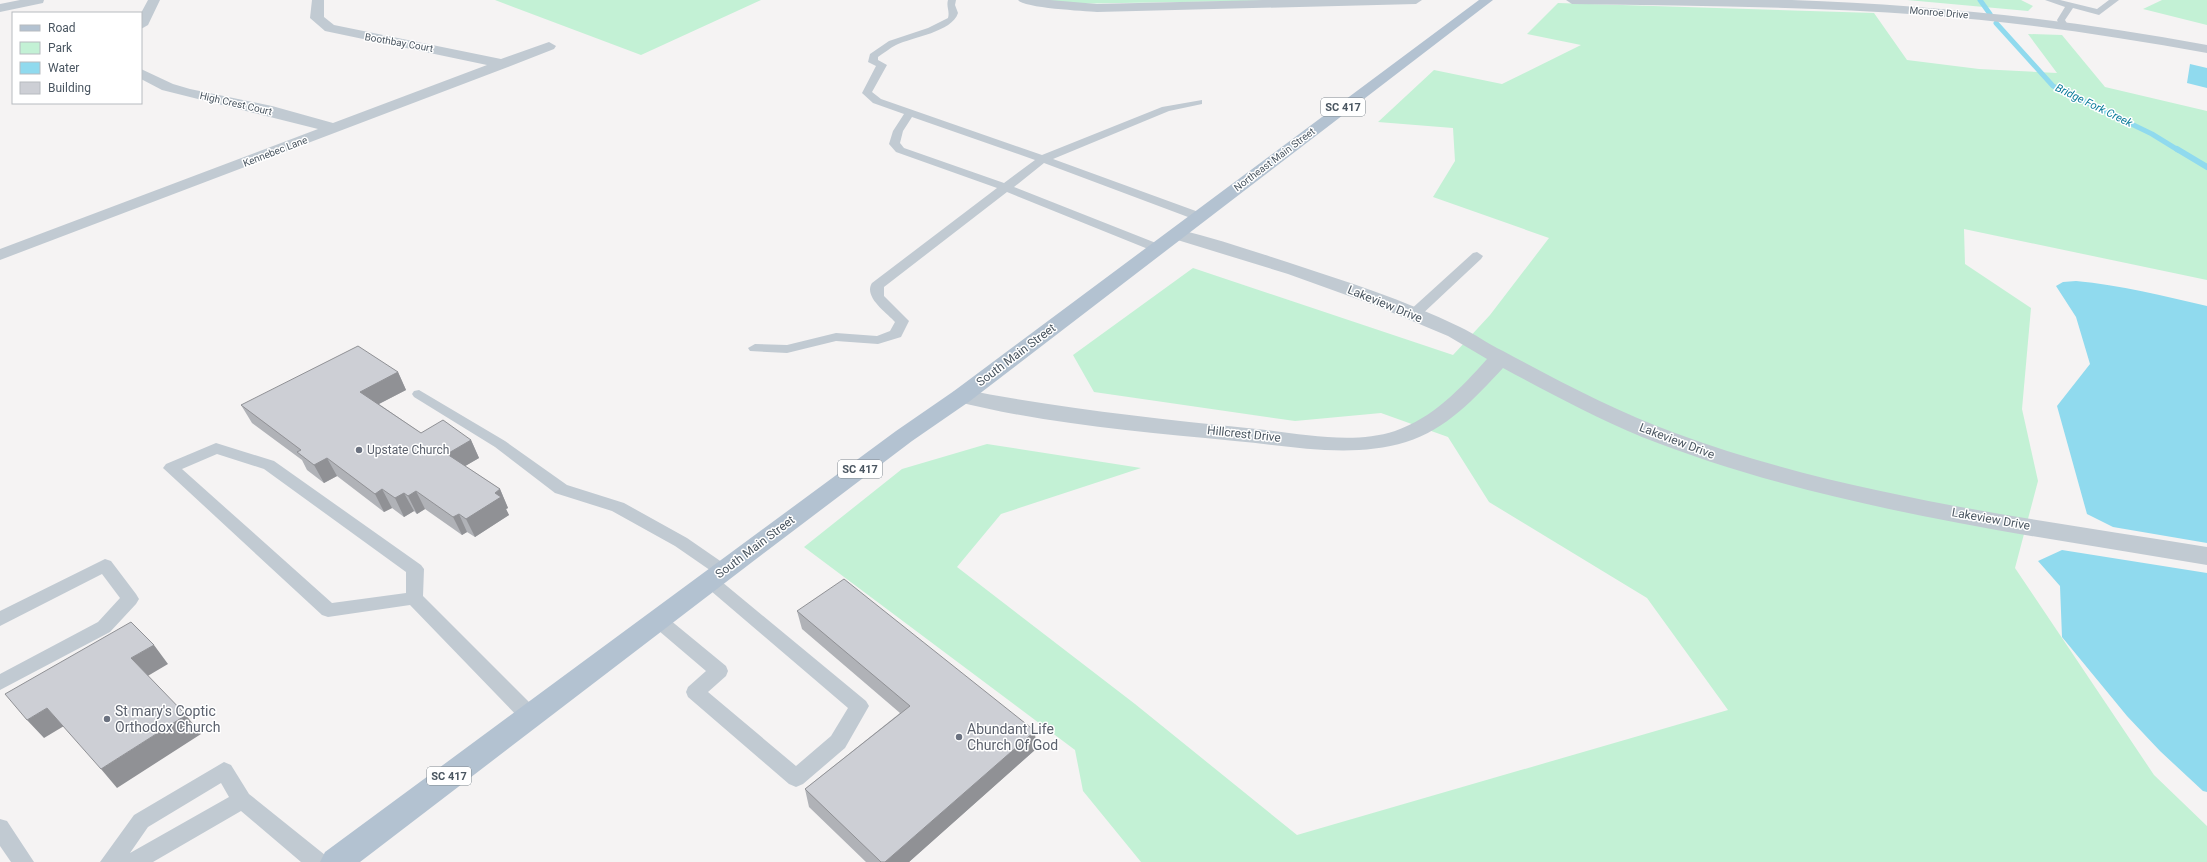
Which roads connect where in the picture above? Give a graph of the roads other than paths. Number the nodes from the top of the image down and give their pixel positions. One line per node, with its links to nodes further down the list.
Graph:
1 (38, 0): 12 (street)
2 (154, 0): 13 (street)
3 (318, 0): 17 (street, Boothbay Court)
4 (952, 0): 20 (lane)
5 (1024, 0): 6 (street)
6 (1416, 0)
7 (1487, 0): 24 (main road, Northeast Main Street / SC 417)
8 (1572, 0): 14 (street, Monroe Drive)
9 (2050, 0): 11 (lane)
10 (2115, 0): 11 (lane)
11 (2070, 6): 14 (lane)
12 (0, 8)
13 (142, 22)
14 (2063, 25): 16 (street, Monroe Drive)
15 (549, 46): 17 (street, Kennebec Lane)
16 (2207, 49)
17 (503, 64): 21 (street, Kennebec Lane)
18 (142, 74): 21 (street, High Crest Court)
19 (1198, 102): 22 (lane)
20 (910, 112): 22 (lane); 23 (lane)
21 (334, 128): 27 (street, Kennebec Lane)
22 (1043, 159): 23 (lane); 24 (lane)
23 (1004, 187): 26 (lane); 30 (lane)
24 (1200, 217): 25 (main road, Northeast Main Street / SC 417)
25 (1177, 234): 26 (main road, South Main Street / SC 417); 29 (street, Lakeview Drive)
26 (1157, 248): 33 (main road, South Main Street / SC 417)
27 (0, 255)
28 (1477, 256): 29 (lane)
29 (1413, 315): 31 (street, Lakeview Drive)
30 (755, 348)
31 (1500, 358): 33 (street, Hillcrest Drive); 34 (street, Lakeview Drive)
32 (419, 394): 35 (lane)
33 (962, 396): 35 (main road, South Main Street / SC 417)
34 (2207, 556)
35 (716, 576): 38 (main road, South Main Street / SC 417); 38 (lane)
36 (414, 598): 36 (lane); 40 (lane)
37 (0, 619): 39 (lane)
38 (658, 620): 40 (main road, South Main Street / SC 417)
39 (0, 683)
40 (530, 716): 47 (main road, South Main Street / SC 417)
41 (242, 800): 44 (lane); 45 (lane); 46 (lane)
42 (0, 828): 43 (lane)
43 (23, 862)
44 (110, 862)
45 (134, 862)
46 (317, 862)
47 (336, 862)

